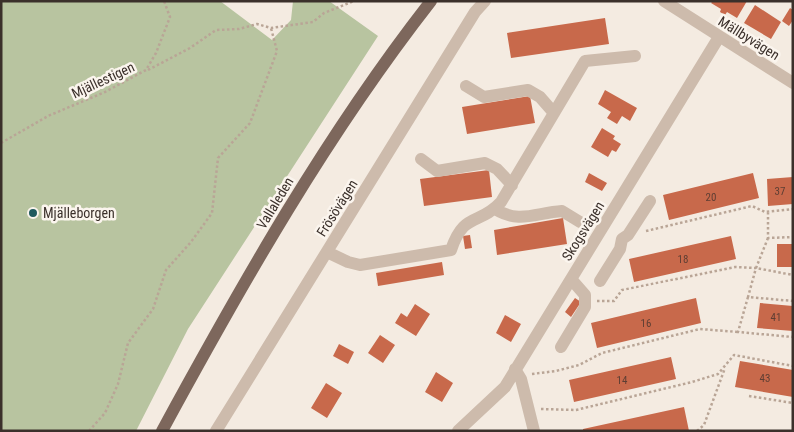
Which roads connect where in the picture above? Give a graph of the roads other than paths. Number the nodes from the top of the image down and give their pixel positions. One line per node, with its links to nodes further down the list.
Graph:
1 (432, 1): 21 (main road, Vallaleden)
2 (485, 1): 16 (street, Frösövägen)
3 (664, 1): 4 (street, Mällbyvägen)
4 (719, 37): 6 (street, Mällbyvägen); 14 (street, Skogsvägen)
5 (635, 56): 8 (street)
6 (793, 83)
7 (466, 86): 8 (street)
8 (554, 113): 10 (street)
9 (421, 159): 10 (street)
10 (512, 185): 12 (street)
11 (650, 201): 15 (street)
12 (495, 209): 13 (street); 16 (street)
13 (580, 222)
14 (603, 228): 15 (street); 17 (street, Skogsvägen)
15 (625, 237): 18 (street)
16 (327, 252): 22 (street, Frösövägen)
17 (570, 279): 19 (street); 20 (street, Skogsvägen)
18 (600, 281)
19 (561, 347)
20 (517, 372): 23 (street, Skogsvägen); 24 (street)
21 (162, 431)
22 (216, 431)
23 (458, 431)
24 (534, 431)

